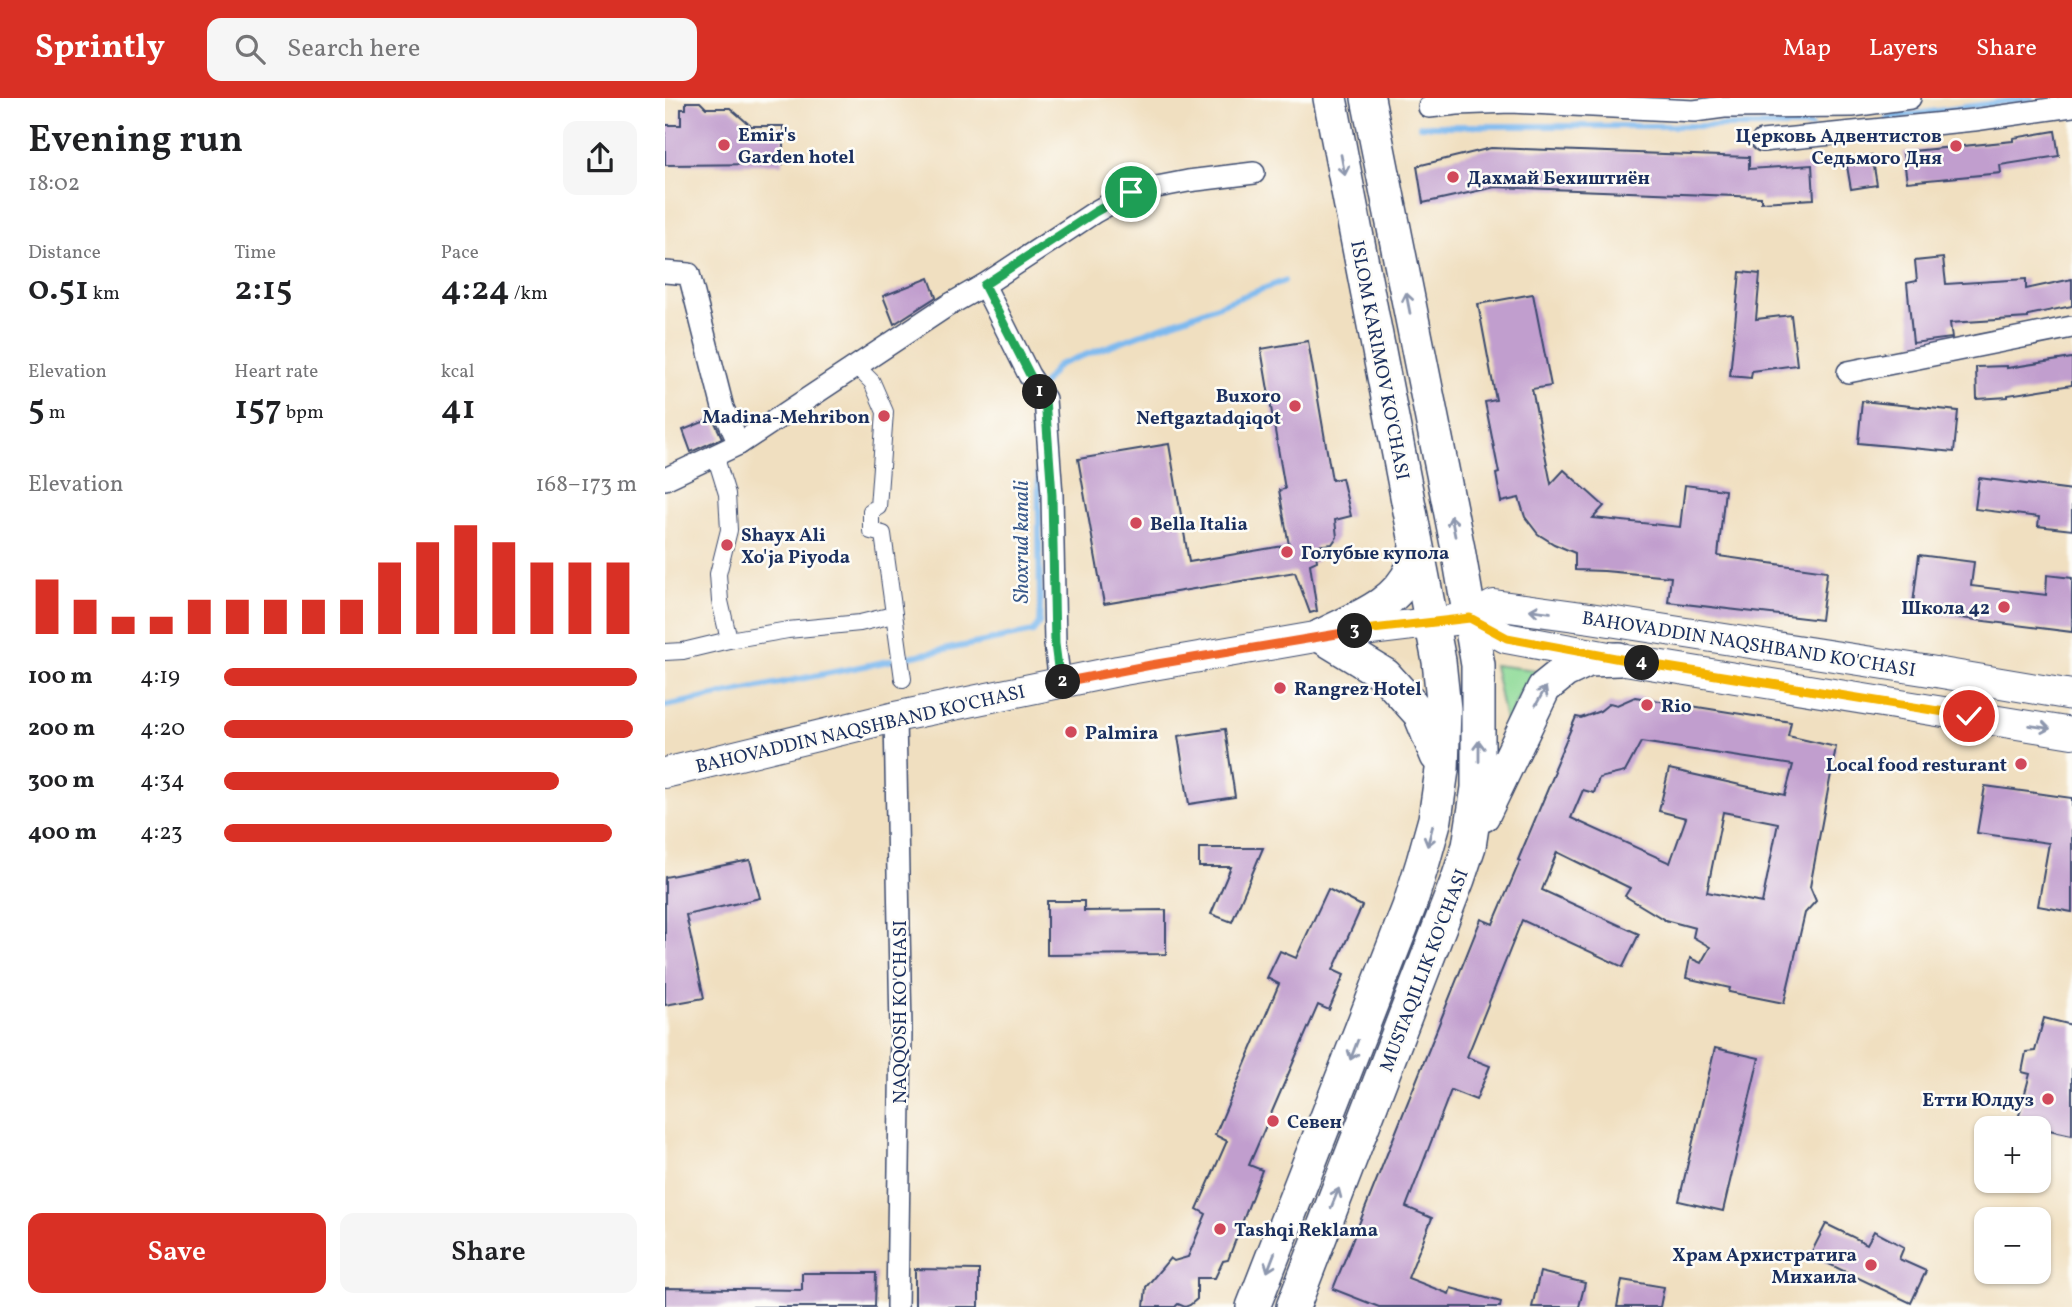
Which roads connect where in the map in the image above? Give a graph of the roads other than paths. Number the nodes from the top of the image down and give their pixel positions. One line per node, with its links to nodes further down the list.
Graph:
1 (1331, 98): 16 (main road, ISLOM KARIMOV KO'CHASI, one-way to 16)
2 (1368, 98): 18 (main road, ISLOM KARIMOV KO'CHASI, one-way to 2)
3 (1910, 98): 5 (street)
4 (2072, 106): 6 (street)
5 (1429, 107)
6 (1762, 141)
7 (1254, 173): 9 (street)
8 (665, 272): 13 (street)
9 (984, 285): 11 (street); 25 (street)
10 (2072, 327): 12 (street)
11 (856, 366): 13 (street); 17 (street)
12 (1848, 372)
13 (739, 444): 14 (street)
14 (715, 455): 15 (street); 21 (street)
15 (665, 479)
16 (1416, 546): 19 (main road, ISLOM KARIMOV KO'CHASI); 20 (main road)
17 (893, 615): 21 (street); 24 (street)
18 (1470, 618): 19 (main road, BAHOVADDIN NAQSHBAND KO'CHASI); 23 (main road, BAHOVADDIN NAQSHBAND KO'CHASI); 26 (main road, BAHOVADDIN NAQSHBAND KO'CHASI, one-way to 18); 31 (main road, MUSTAQILLIK KO'CHASI, one-way to 18)
19 (1432, 623): 20 (main road, BAHOVADDIN NAQSHBAND KO'CHASI); 29 (main road, MUSTAQILLIK KO'CHASI)
20 (1321, 636): 25 (main road, BAHOVADDIN NAQSHBAND KO'CHASI); 29 (main road)
21 (729, 640): 22 (street)
22 (665, 653)
23 (1619, 659): 28 (main road, BAHOVADDIN NAQSHBAND KO'CHASI, one-way to 28); 31 (main road, one-way to 23)
24 (903, 680)
25 (1060, 683): 27 (main road, BAHOVADDIN NAQSHBAND KO'CHASI)
26 (2072, 695)
27 (895, 717): 30 (main road, BAHOVADDIN NAQSHBAND KO'CHASI); 32 (street, NAQQOSH KO'CHASI)
28 (2072, 733)
29 (1442, 770): 33 (main road, MUSTAQILLIK KO'CHASI, one-way to 33)
30 (665, 773)
31 (1469, 846): 34 (main road, MUSTAQILLIK KO'CHASI, one-way to 31)
32 (897, 1307)
33 (1254, 1307)
34 (1293, 1307)

